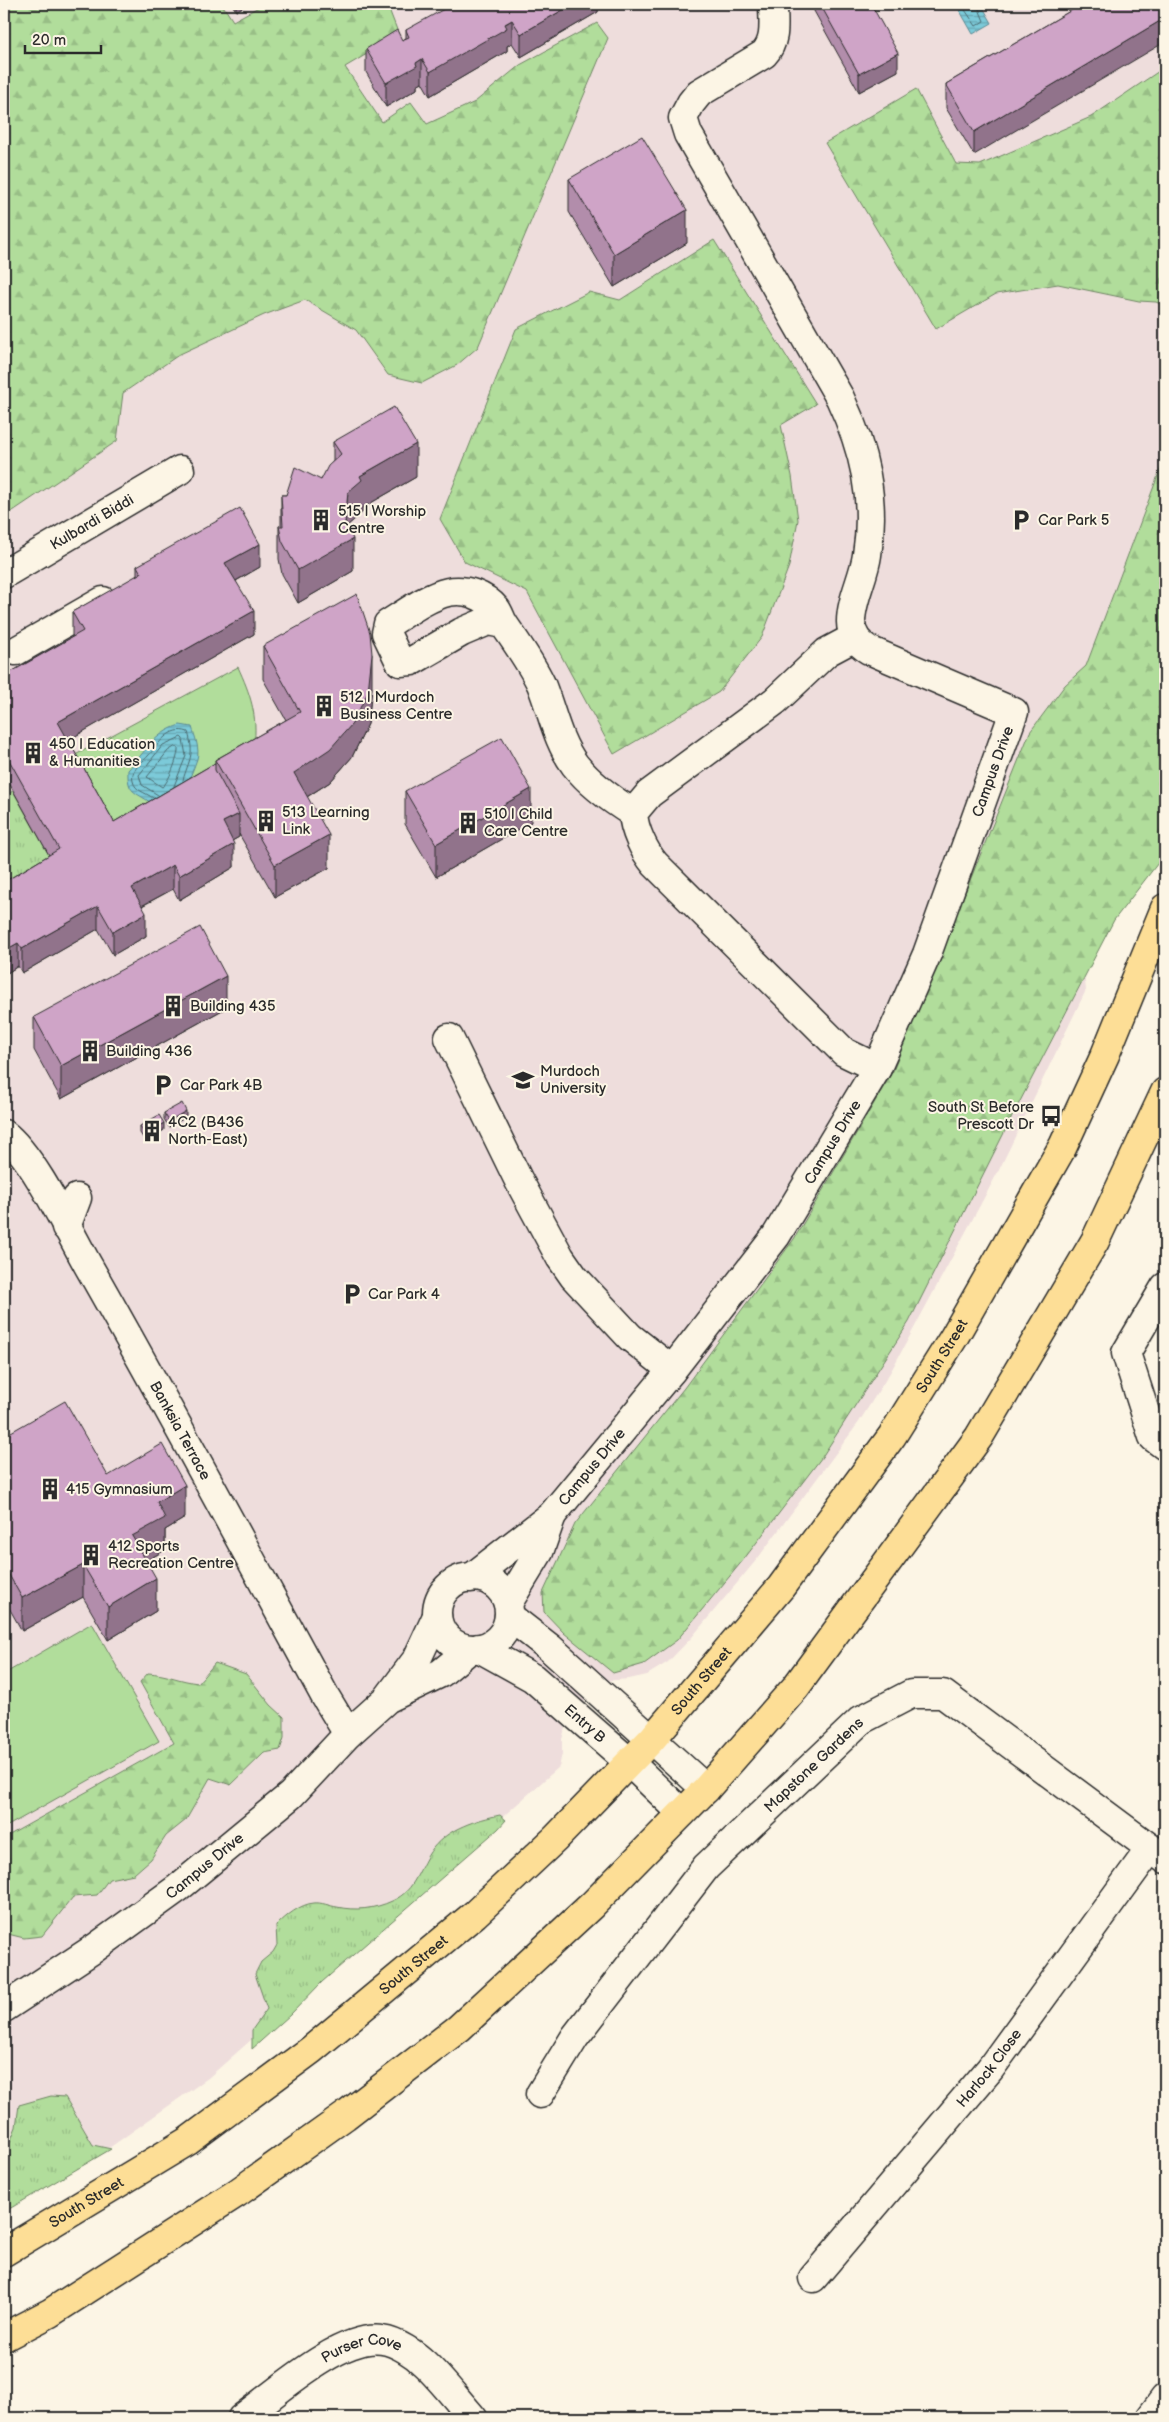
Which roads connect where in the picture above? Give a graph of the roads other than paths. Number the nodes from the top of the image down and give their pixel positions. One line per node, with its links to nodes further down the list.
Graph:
1 (773, 4): 6 (street)
2 (180, 470): 3 (street, Kulbardi Biddi)
3 (4, 574)
4 (124, 588): 7 (street)
5 (504, 624): 8 (street)
6 (855, 637): 8 (street); 11 (street, Campus Drive)
7 (16, 651)
8 (633, 813): 11 (street)
9 (1165, 908): 26 (highway, South Street)
10 (449, 1038): 17 (street)
11 (878, 1068): 17 (street, Campus Drive)
12 (1165, 1092): 28 (highway)
13 (4, 1134): 15 (street, Banksia Terrace)
14 (78, 1198): 15 (street)
15 (71, 1236): 25 (street, Banksia Terrace)
16 (1165, 1286): 18 (street)
17 (672, 1370): 19 (street, Campus Drive)
18 (1165, 1446)
19 (552, 1515): 20 (street, Campus Drive); 21 (street, Campus Drive)
20 (471, 1578): 21 (street); 22 (street, Campus Drive)
21 (508, 1609): 23 (street, Campus Drive); 26 (street)
22 (437, 1616): 23 (street); 24 (street, Campus Drive)
23 (474, 1649): 24 (street, Campus Drive); 27 (street, Entry B)
24 (387, 1699): 25 (street, Campus Drive)
25 (348, 1734): 31 (street, Campus Drive)
26 (652, 1739): 27 (highway, South Street); 28 (street)
27 (629, 1762): 29 (street, Entry B); 33 (highway, South Street)
28 (706, 1789): 29 (highway)
29 (682, 1813): 35 (highway)
30 (1158, 1854): 32 (street, Mapstone Gardens); 34 (street, Harlock Close)
31 (4, 2008)
32 (540, 2094)
33 (4, 2252)
34 (813, 2278)
35 (4, 2337)
36 (1165, 2398): 39 (street)
37 (242, 2418): 38 (street, Purser Cove)
38 (473, 2418)
39 (1150, 2418)

